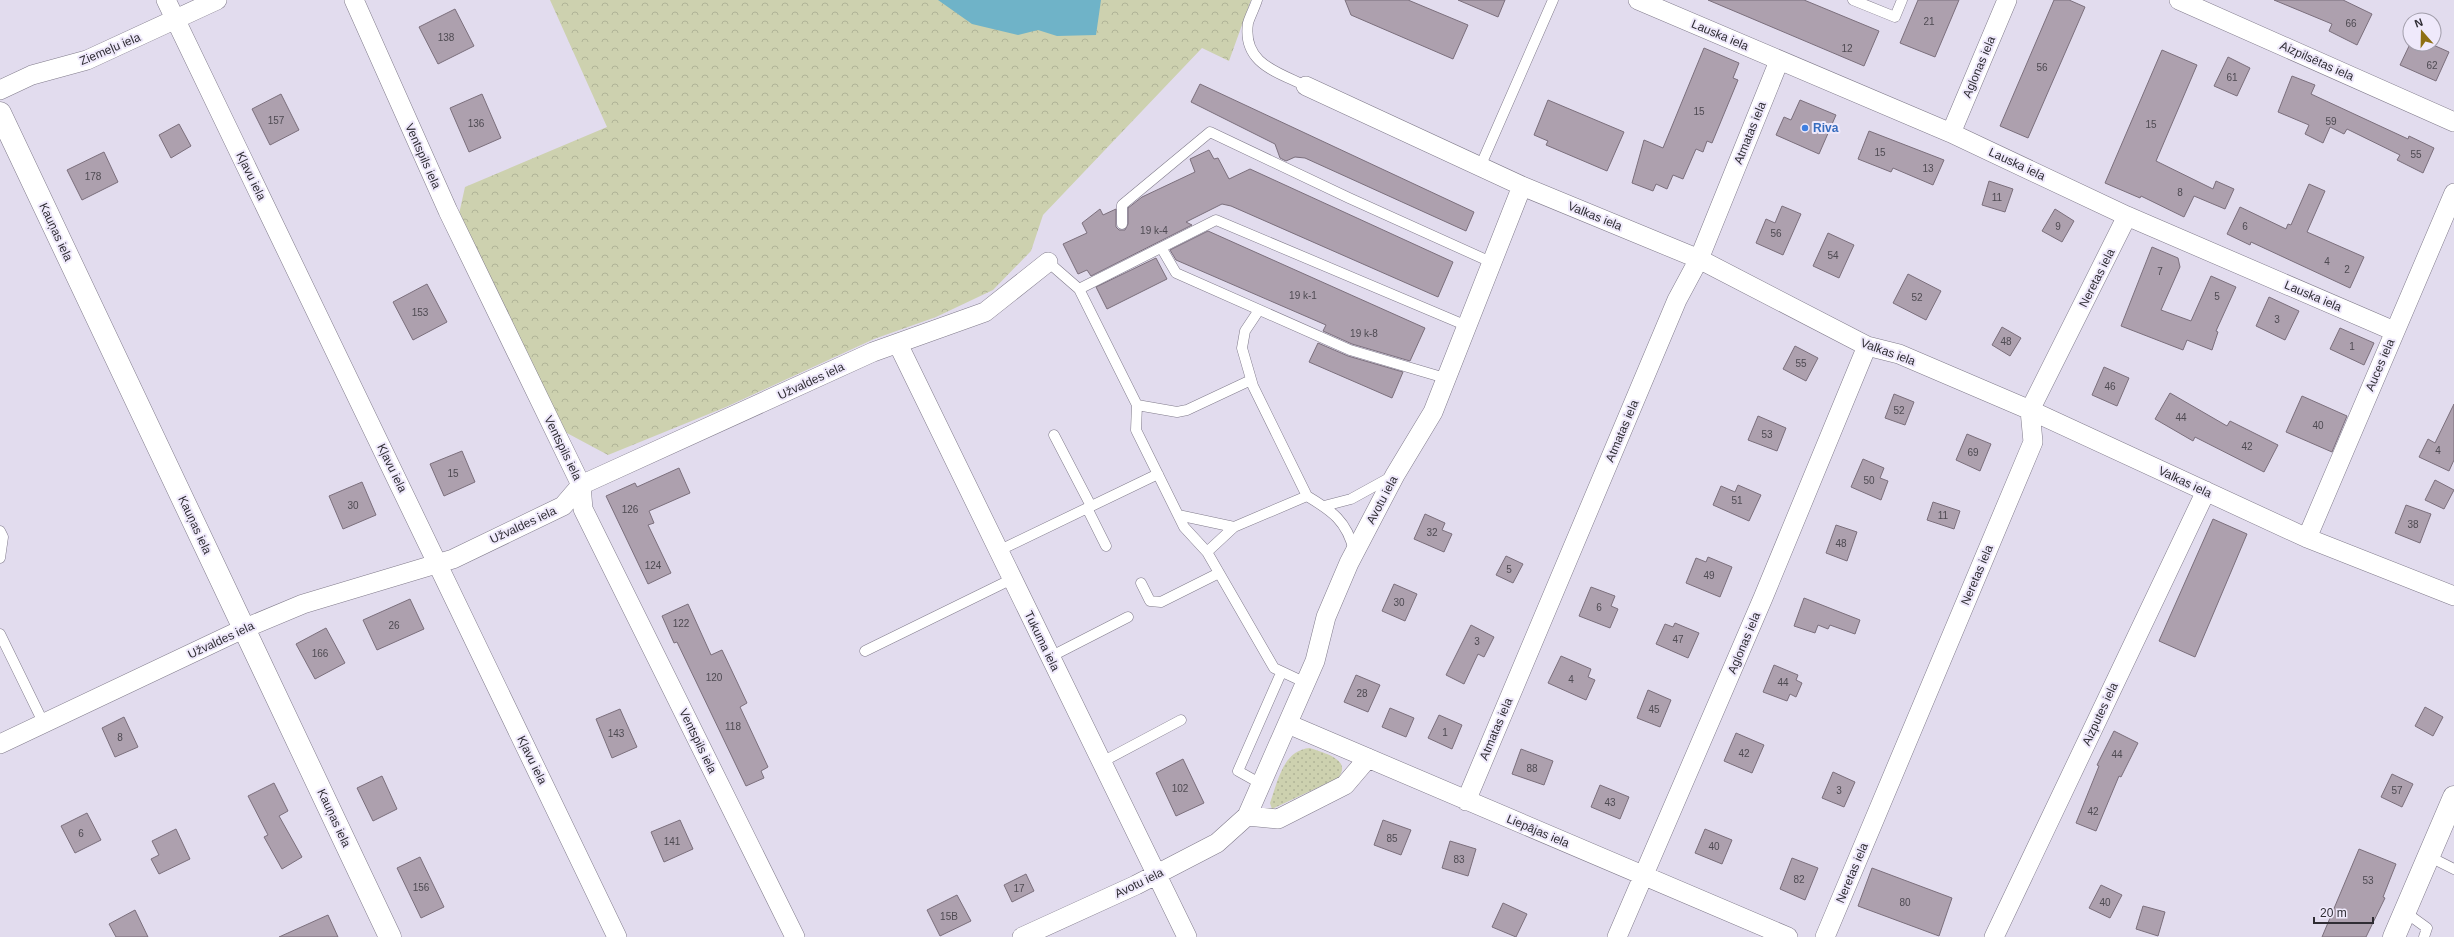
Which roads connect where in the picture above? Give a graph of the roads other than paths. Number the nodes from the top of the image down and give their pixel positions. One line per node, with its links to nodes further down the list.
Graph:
1 (166, 0): 11 (street, Kļavu iela)
2 (217, 0): 11 (street, Ziemeļu iela)
3 (354, 0): 40 (street, Ventspils iela)
4 (1257, 0): 13 (lane)
5 (1553, 0): 18 (lane)
6 (1638, 0): 12 (street, Lauska iela)
7 (1853, 0): 8 (lane)
8 (1902, 0)
9 (2007, 0): 17 (street, Aglonas iela)
10 (2179, 0): 15 (street, Aizpilsētas iela)
11 (176, 20): 14 (street, Ziemeļu iela); 54 (street, Kļavu iela)
12 (1779, 61): 17 (street, Lauska iela); 24 (street, Atmatas iela)
13 (1306, 86): 18 (street, Valkas iela)
14 (0, 90)
15 (2454, 122)
16 (3, 127): 60 (street, Kauņas iela)
17 (1951, 134): 21 (street, Lauska iela)
18 (1480, 167): 19 (street, Valkas iela)
19 (1522, 186): 24 (street, Valkas iela); 26 (street, Avotu iela)
20 (2454, 193): 30 (street, Auces iela)
21 (2127, 216): 30 (street, Lauska iela); 36 (street, Neretas iela)
22 (1122, 224): 26 (lane)
23 (1162, 248): 27 (lane); 28 (lane); 29 (lane)
24 (1700, 258): 32 (street, Valkas iela); 74 (street, Atmatas iela)
25 (1048, 262): 27 (lane); 31 (street, Užvaldes iela)
26 (1493, 263): 29 (street, Avotu iela)
27 (1079, 289): 35 (lane)
28 (1259, 310): 33 (lane); 34 (lane)
29 (1467, 326): 33 (street, Avotu iela)
30 (2394, 331): 48 (street, Auces iela)
31 (898, 344): 40 (street, Užvaldes iela); 50 (street, Tukuma iela)
32 (1867, 346): 36 (street, Valkas iela); 79 (street, Aglonas iela)
33 (1445, 378): 39 (street, Avotu iela)
34 (1251, 380): 35 (lane); 42 (lane)
35 (1137, 405): 38 (lane)
36 (2030, 410): 41 (street, Valkas iela); 88 (street, Neretas iela)
37 (1054, 435): 44 (lane)
38 (1158, 474): 44 (lane); 45 (lane)
39 (1395, 475): 43 (lane); 52 (street, Avotu iela)
40 (581, 485): 54 (street, Užvaldes iela); 83 (street, Ventspils iela)
41 (2206, 491): 48 (street, Valkas iela); 89 (street, Aizputes iela)
42 (1307, 496): 43 (lane); 46 (lane)
43 (1324, 506): 52 (lane)
44 (1089, 507): 49 (lane); 50 (lane)
45 (1178, 515): 46 (lane); 51 (lane)
46 (1234, 528): 51 (lane)
47 (0, 531): 53 (lane)
48 (2307, 538): 58 (street, Valkas iela)
49 (1106, 546)
50 (998, 552): 56 (street, Tukuma iela)
51 (1207, 552): 55 (lane)
52 (1354, 552): 65 (street, Avotu iela)
53 (0, 558)
54 (437, 562): 60 (street, Užvaldes iela); 82 (street, Kļavu iela)
55 (1219, 573): 57 (lane); 64 (lane)
56 (1012, 579): 62 (lane); 63 (street, Tukuma iela)
57 (1141, 583)
58 (2454, 596)
59 (1128, 618): 63 (lane)
60 (243, 629): 67 (street, Užvaldes iela); 81 (street, Kauņas iela)
61 (0, 634): 67 (lane)
62 (865, 651)
63 (1050, 657): 71 (street, Tukuma iela)
64 (1281, 673): 65 (lane); 72 (lane)
65 (1306, 684): 68 (street, Avotu iela)
66 (1181, 720): 71 (lane)
67 (44, 724): 69 (street, Užvaldes iela)
68 (1288, 724): 70 (street, Liepājas iela); 72 (street, Avotu iela)
69 (0, 744)
70 (1368, 758): 74 (street, Liepājas iela); 75 (street)
71 (1102, 762): 78 (street, Tukuma iela)
72 (1263, 784): 75 (street, Avotu iela)
73 (2454, 797): 76 (street)
74 (1466, 801): 79 (street, Liepājas iela)
75 (1247, 816): 78 (street, Avotu iela)
76 (2428, 856): 77 (lane); 80 (street)
77 (2454, 869)
78 (1157, 874): 84 (street, Avotu iela); 85 (street, Tukuma iela)
79 (1642, 875): 86 (street, Aglonas iela); 87 (street, Liepājas iela)
80 (2404, 912): 90 (street); 91 (lane)
81 (390, 937)
82 (616, 937)
83 (795, 937)
84 (1022, 937)
85 (1187, 937)
86 (1617, 937)
87 (1788, 937)
88 (1825, 937)
89 (1994, 937)
90 (2394, 937)
91 (2424, 937)

